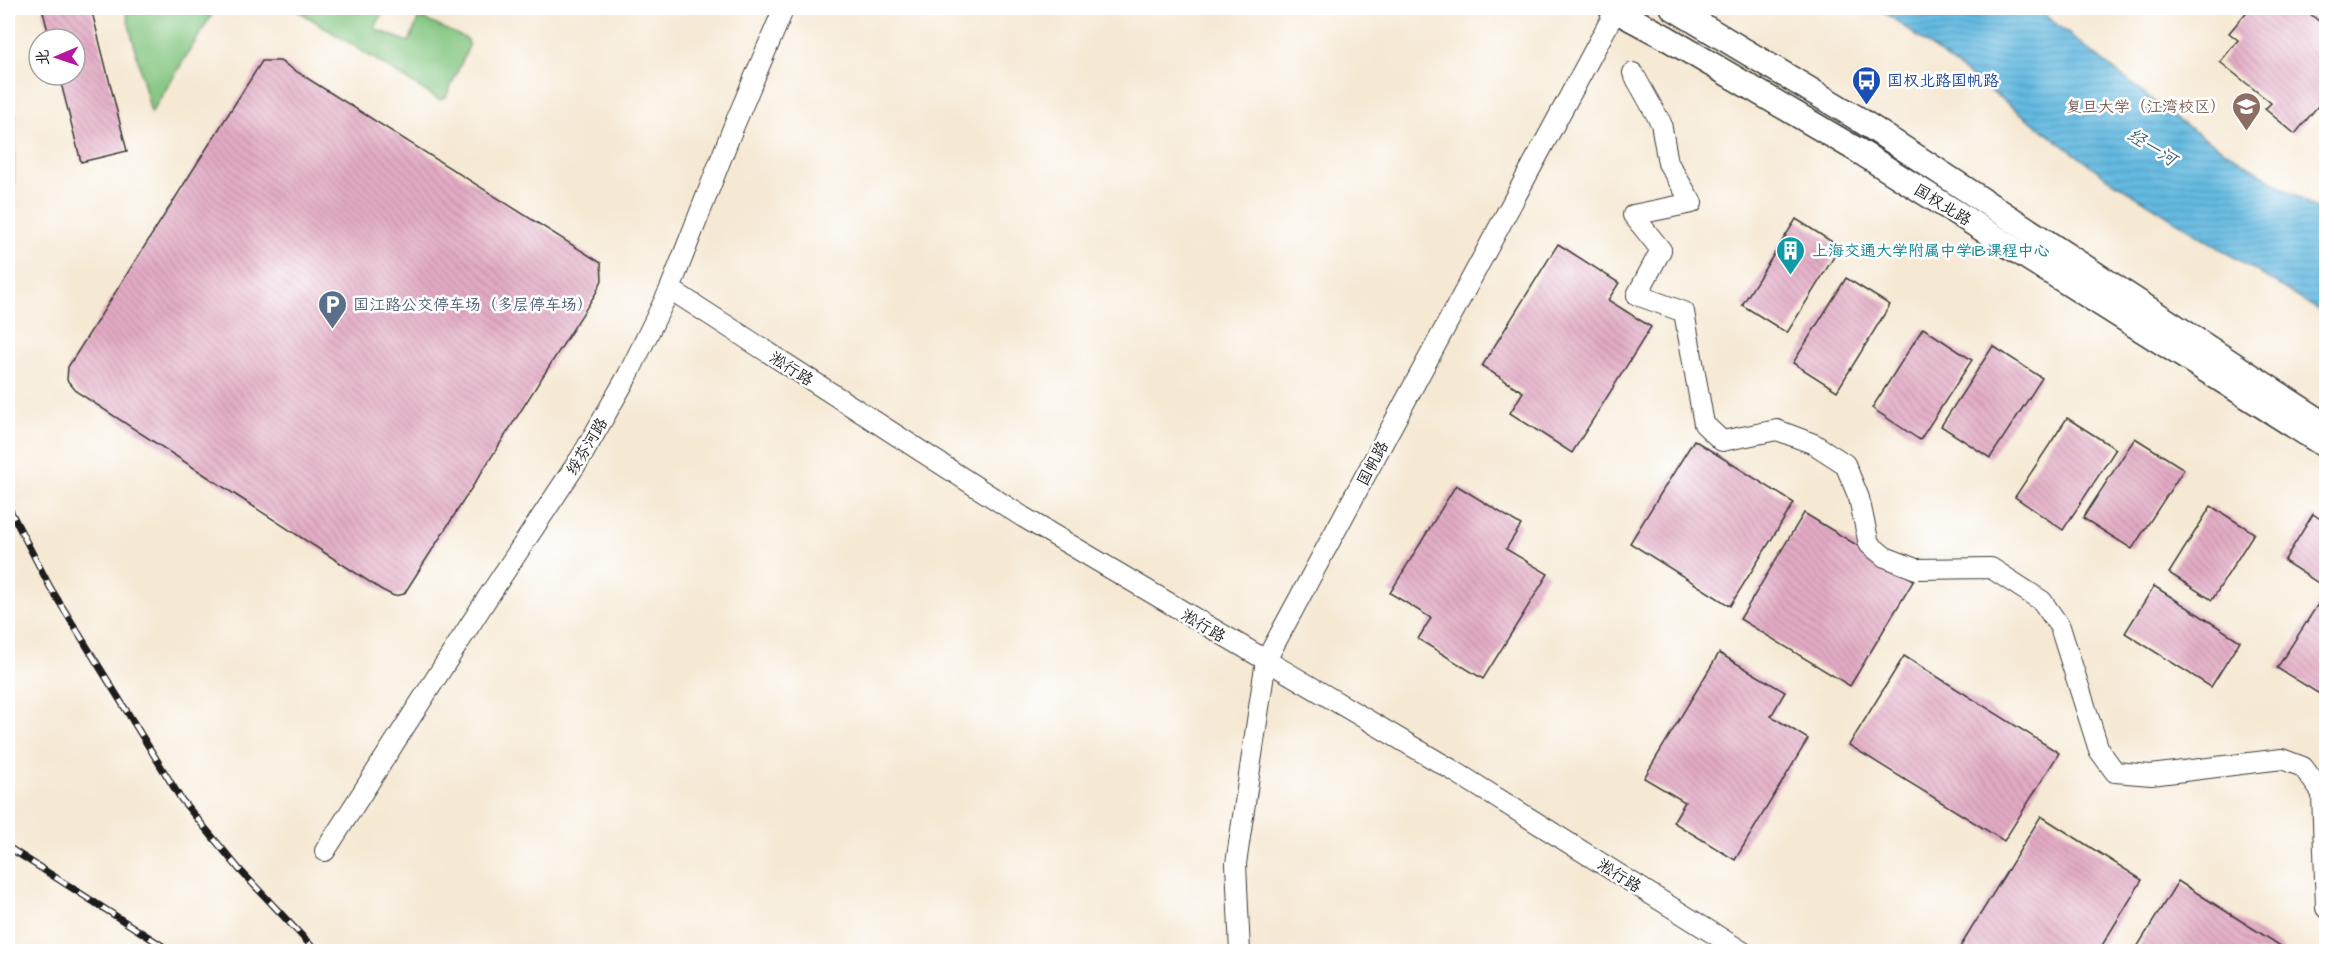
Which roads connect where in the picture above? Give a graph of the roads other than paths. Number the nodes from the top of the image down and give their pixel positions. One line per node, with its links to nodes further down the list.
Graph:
1 (784, 8): 5 (street, 绥芬河路)
2 (1614, 8): 7 (main road, 国权北路); 8 (street, 国帆路)
3 (1672, 8): 6 (main road, 国权北路)
4 (1633, 72): 10 (street)
5 (670, 289): 8 (street, 淞行路); 9 (street, 绥芬河路)
6 (2326, 424)
7 (2326, 446)
8 (1266, 660): 11 (street, 国帆路); 12 (street, 淞行路)
9 (325, 851)
10 (2326, 908)
11 (1240, 951)
12 (1743, 951)

